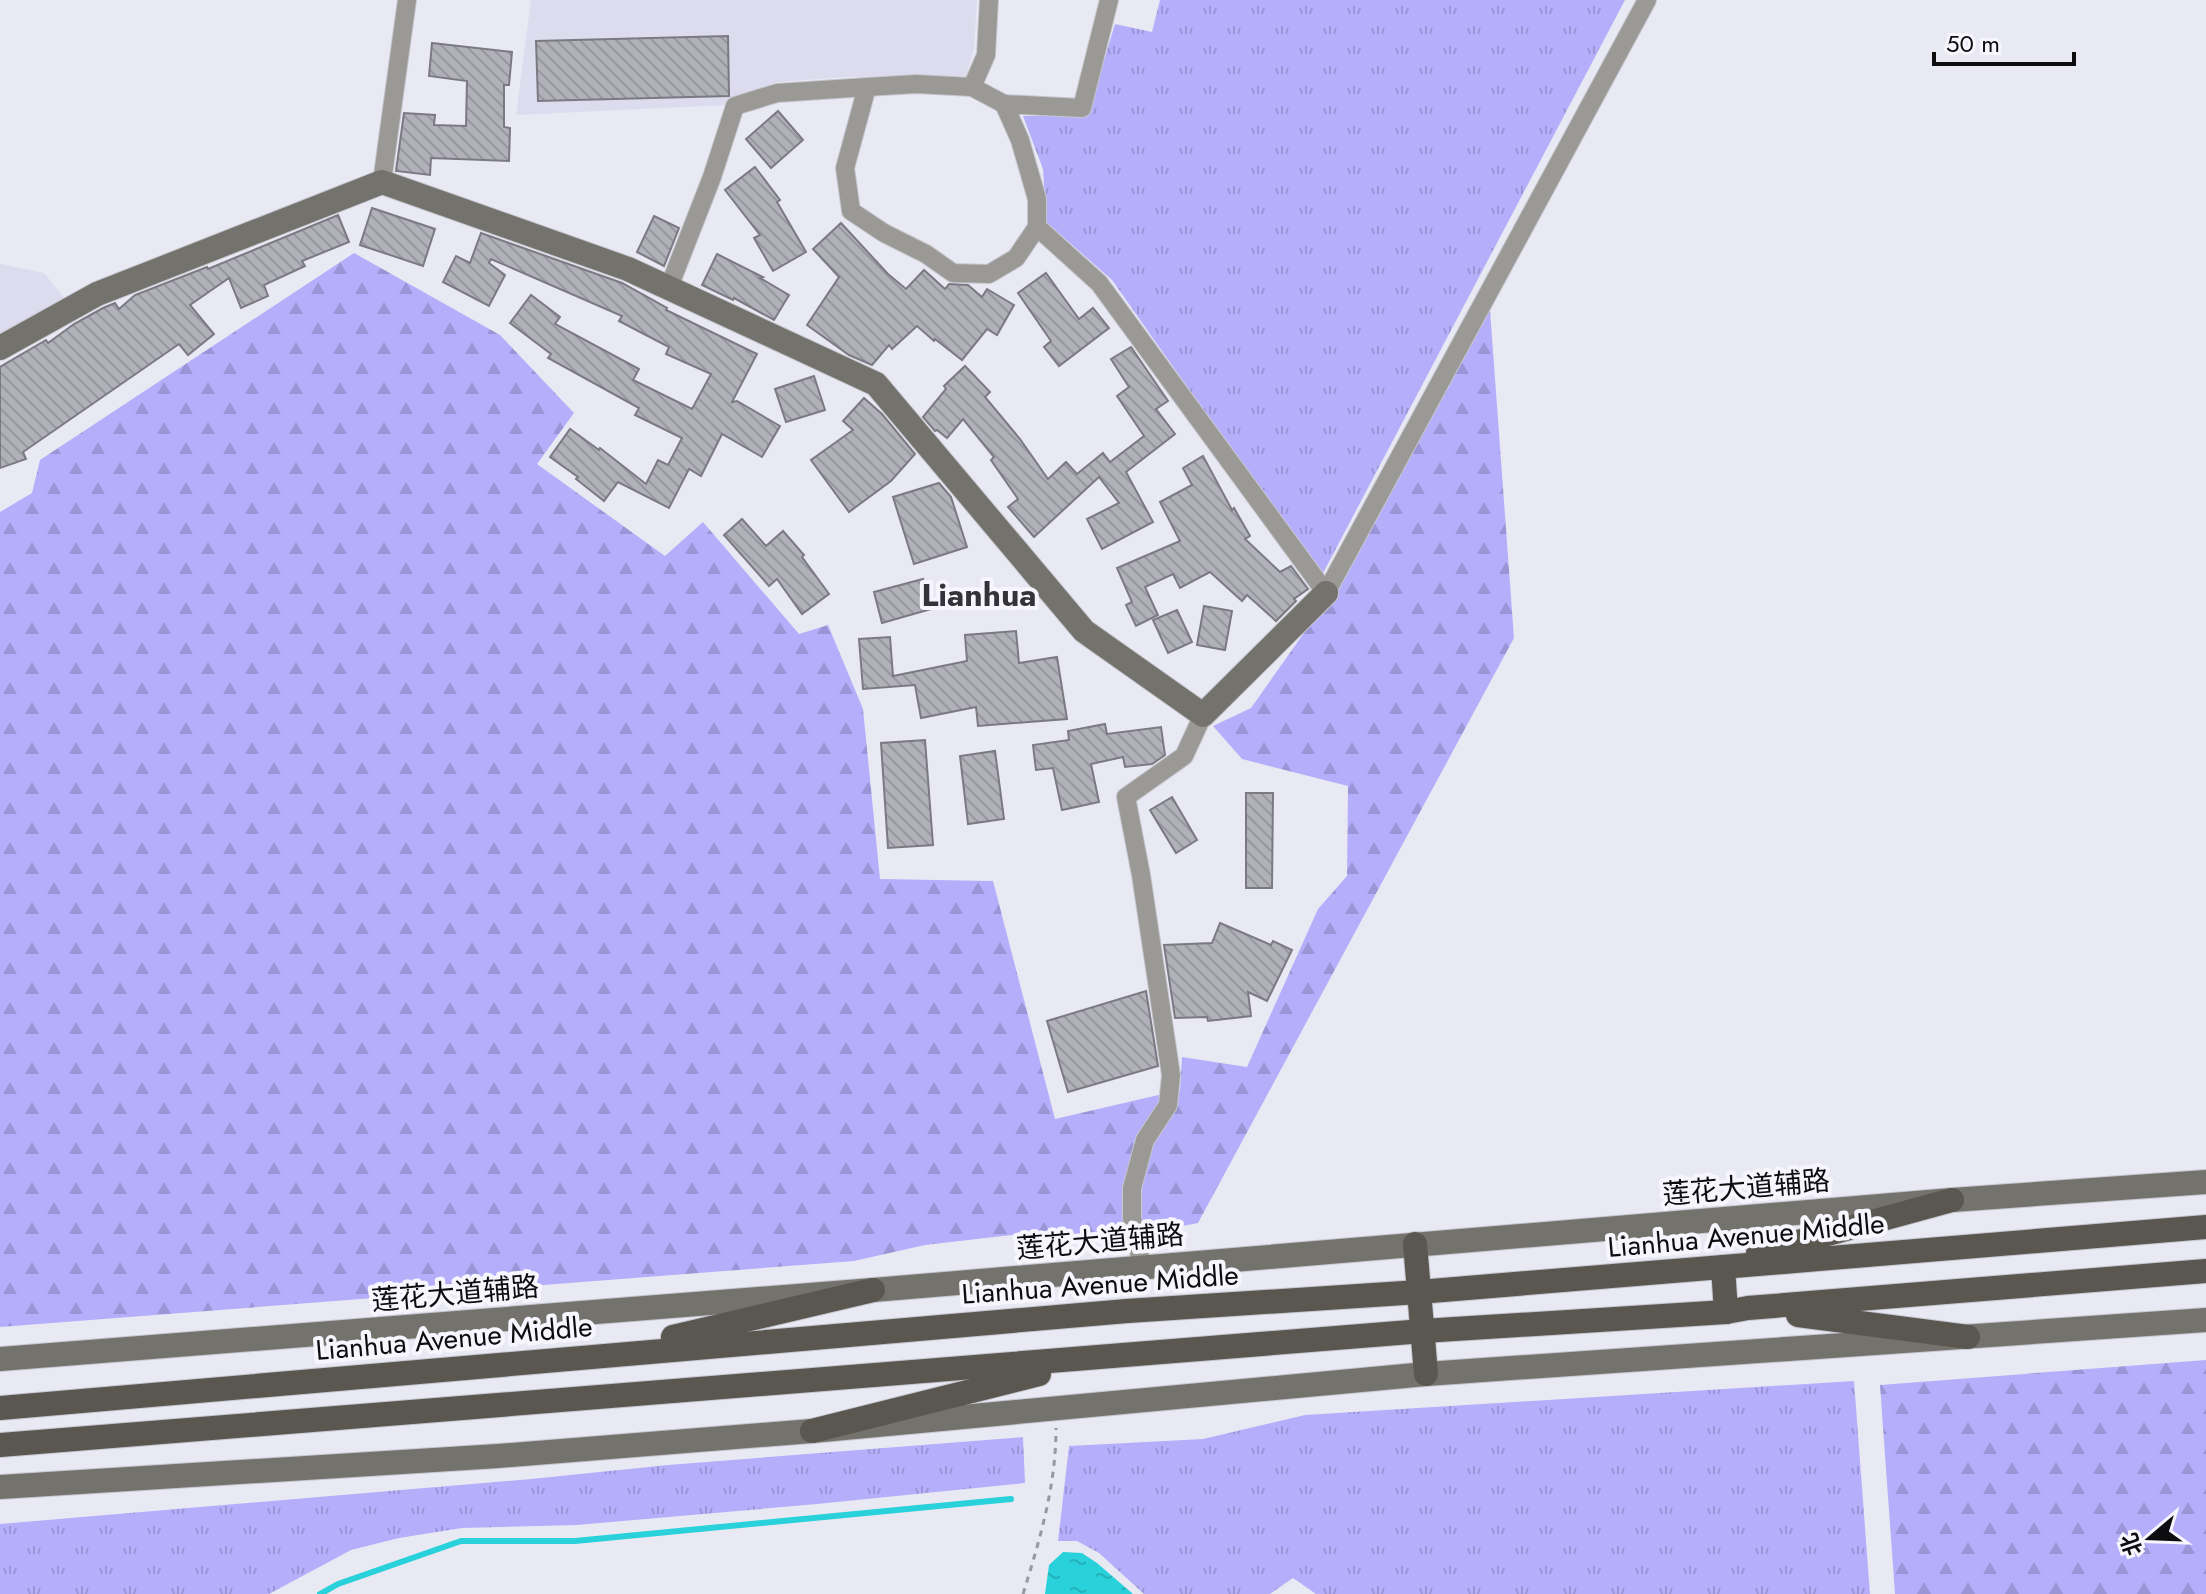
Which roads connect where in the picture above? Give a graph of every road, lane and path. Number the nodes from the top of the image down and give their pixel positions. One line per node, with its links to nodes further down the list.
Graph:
1 (407, 0): 8 (street)
2 (989, 0): 6 (street)
3 (1109, 0): 7 (street)
4 (1647, 0): 12 (street)
5 (867, 87): 6 (street); 9 (street); 10 (street)
6 (972, 87): 7 (street)
7 (1004, 104): 9 (street)
8 (382, 182): 11 (street); 13 (street)
9 (1037, 227): 12 (street)
10 (673, 277)
11 (0, 348)
12 (1326, 593): 13 (street)
13 (1203, 715): 18 (street)
14 (2206, 1182): 15 (street, 莲花大道辅路)
15 (1952, 1200): 17 (street, 莲花大道辅路); 20 (main road)
16 (2206, 1227): 19 (main road, Lianhua Avenue Middle)
17 (1415, 1244): 18 (street, 莲花大道辅路); 23 (main road)
18 (1142, 1267): 22 (street, 莲花大道辅路)
19 (1723, 1267): 20 (main road, Lianhua Avenue Middle); 24 (main road)
20 (1697, 1270): 23 (main road, Lianhua Avenue Middle)
21 (2206, 1271): 24 (main road)
22 (873, 1290): 29 (main road); 31 (street, 莲花大道辅路)
23 (1419, 1292): 25 (main road, Lianhua Avenue Middle); 27 (main road)
24 (1737, 1310): 27 (main road); 28 (main road)
25 (1127, 1311): 29 (main road, Lianhua Avenue Middle); 30 (main road)
26 (2206, 1320): 28 (street)
27 (1423, 1331): 30 (main road); 32 (main road)
28 (1968, 1337): 32 (street)
29 (592, 1355): 33 (main road, Lianhua Avenue Middle)
30 (1119, 1356): 35 (main road); 36 (main road)
31 (0, 1359)
32 (1426, 1374): 34 (street)
33 (0, 1408)
34 (1056, 1409): 35 (street); 38 (path)
35 (812, 1431): 37 (street)
36 (0, 1445)
37 (0, 1487)
38 (1023, 1594)

